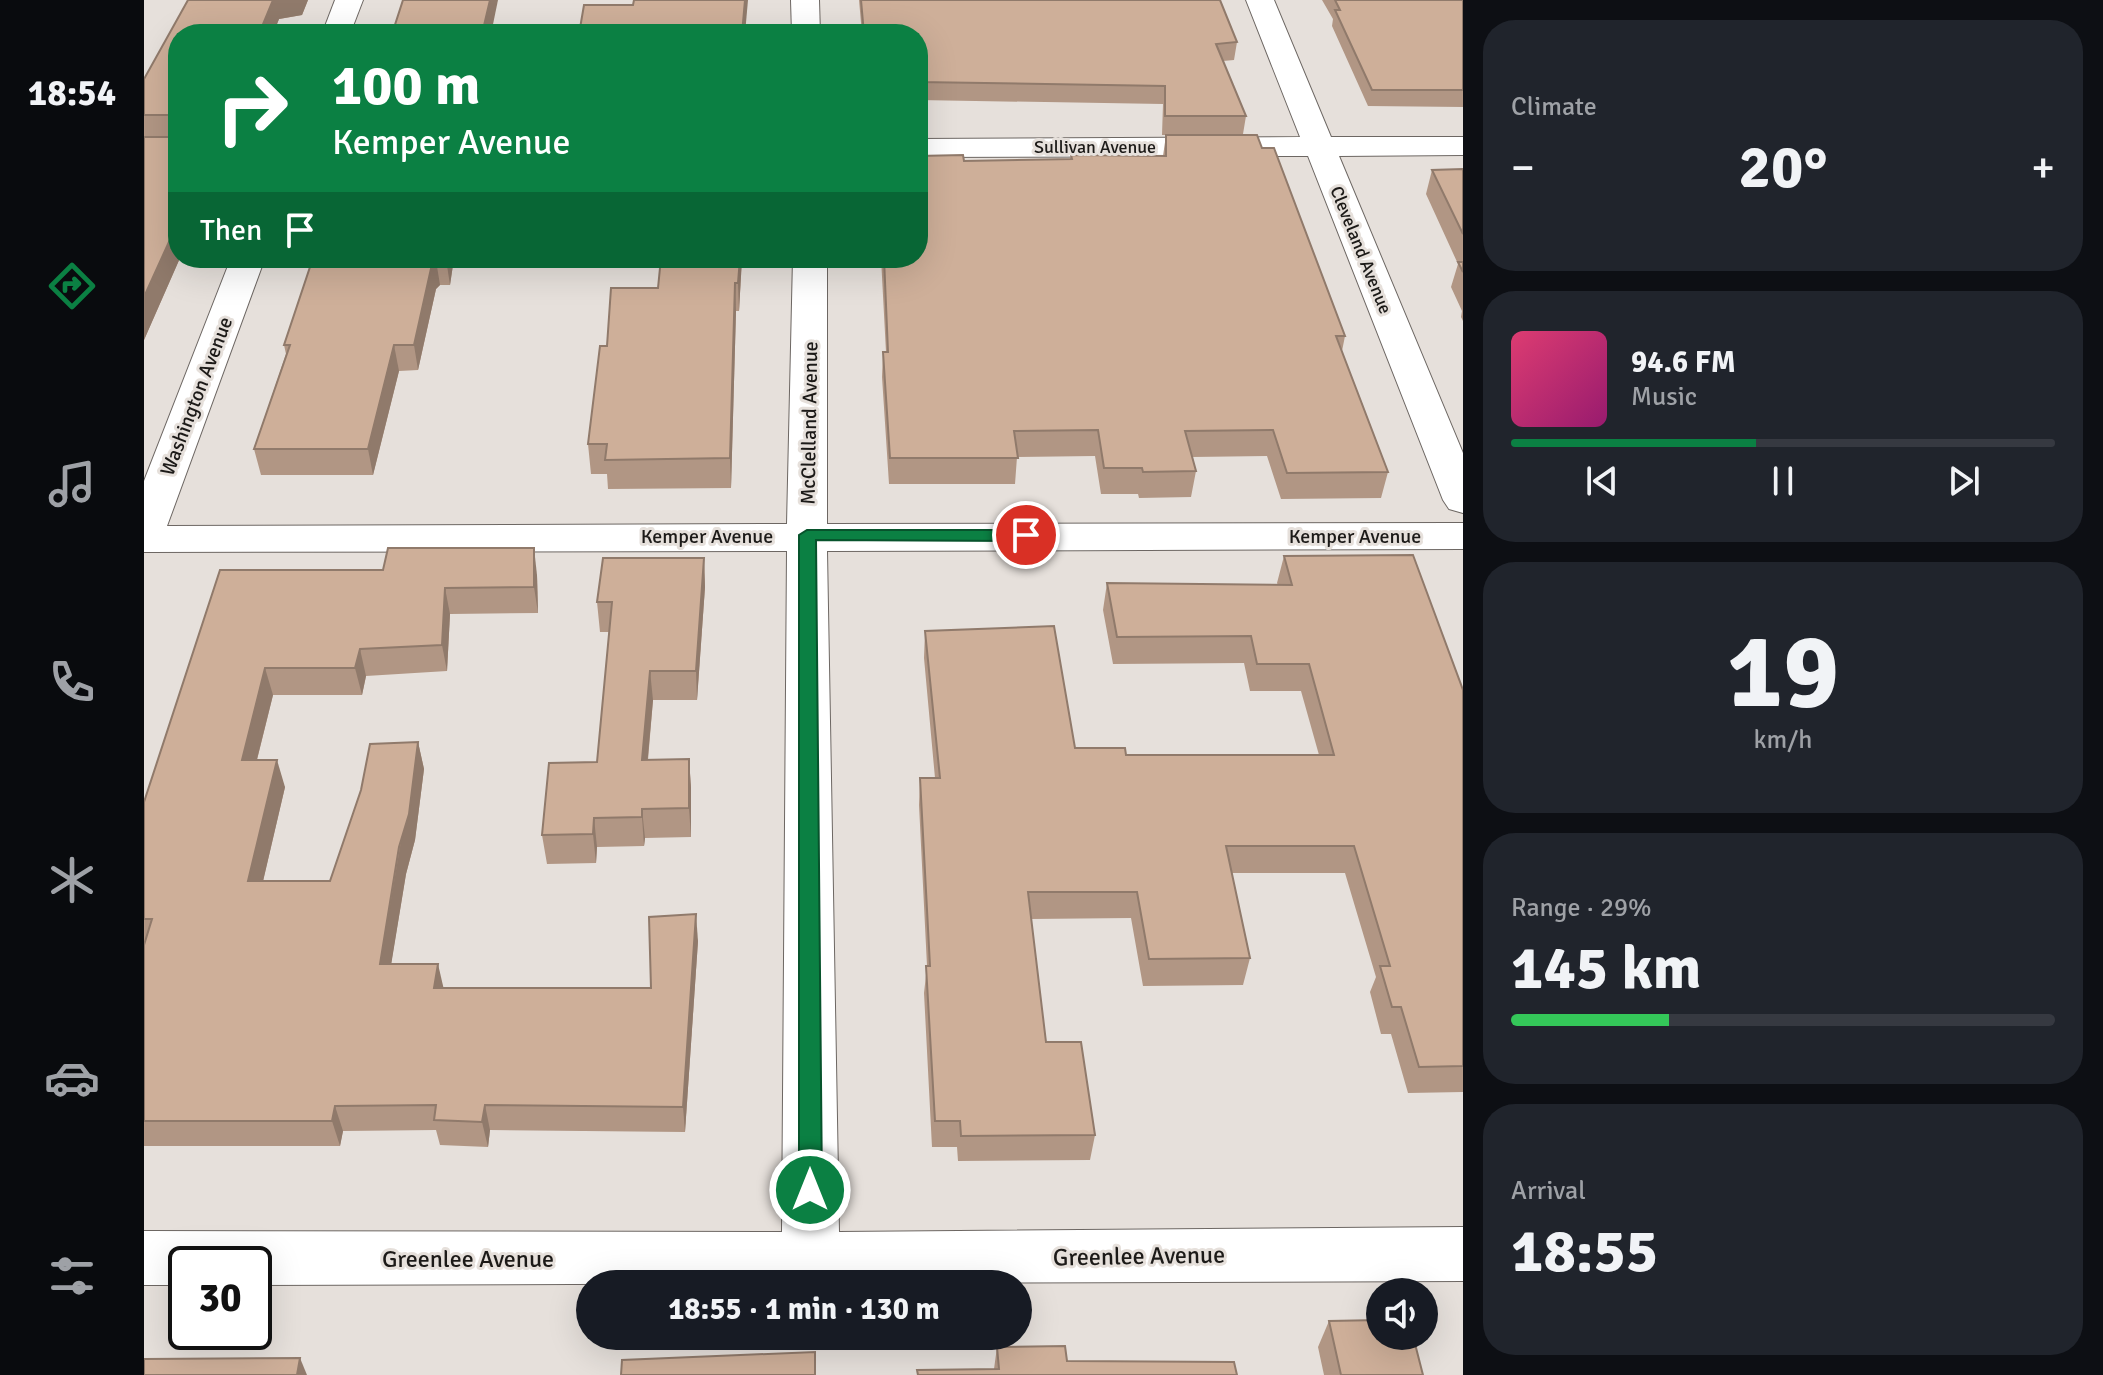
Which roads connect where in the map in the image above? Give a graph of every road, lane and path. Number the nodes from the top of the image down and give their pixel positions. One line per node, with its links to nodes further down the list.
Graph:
1 (349, 0): 4 (street)
2 (805, 0): 5 (street)
3 (1260, 0): 6 (street, Cleveland Avenue)
4 (340, 24)
5 (806, 24)
6 (1319, 146): 7 (street, Sullivan Avenue); 8 (street, Sullivan Avenue); 11 (street, Cleveland Avenue)
7 (1463, 146)
8 (928, 148)
9 (244, 268): 13 (street, Washington Avenue)
10 (810, 268): 12 (street, McClelland Avenue)
11 (1463, 500)
12 (807, 535): 13 (street, Kemper Avenue); 14 (street, Kemper Avenue); 17 (street, McClelland Avenue)
13 (144, 536)
14 (1463, 536)
15 (1463, 1254): 17 (street, Greenlee Avenue)
16 (144, 1258): 17 (street, Greenlee Avenue)
17 (811, 1259)

